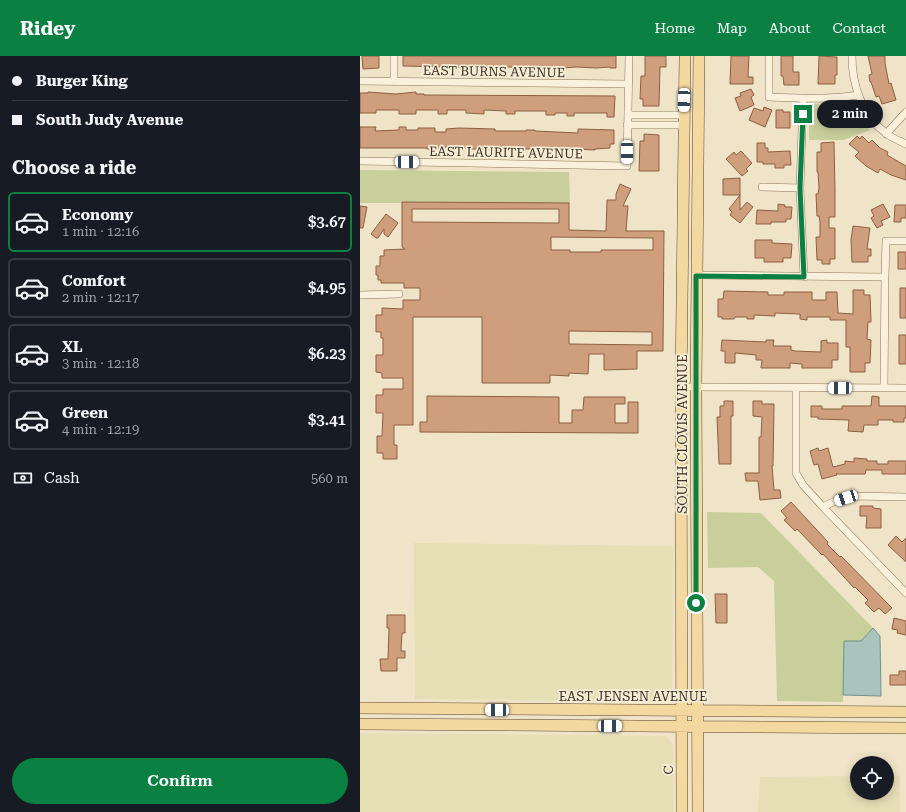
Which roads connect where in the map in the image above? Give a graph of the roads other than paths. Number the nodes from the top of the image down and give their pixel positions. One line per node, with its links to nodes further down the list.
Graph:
1 (394, 56): 8 (street)
2 (629, 56): 9 (street)
3 (685, 56): 14 (main road, SOUTH CLOVIS AVENUE)
4 (699, 56): 23 (main road, SOUTH CLOVIS AVENUE)
5 (769, 56): 11 (street)
6 (852, 56): 10 (street)
7 (360, 81): 8 (street, EAST BURNS AVENUE)
8 (394, 82): 9 (street, EAST BURNS AVENUE)
9 (628, 84): 13 (street)
10 (858, 95): 11 (street); 16 (street)
11 (803, 99): 20 (street)
12 (906, 112): 16 (street)
13 (628, 115): 14 (street); 15 (street)
14 (684, 120): 15 (street); 21 (main road, SOUTH CLOVIS AVENUE)
15 (627, 125): 18 (street, EAST LAURITE AVENUE)
16 (886, 134): 17 (street)
17 (906, 144)
18 (360, 162)
19 (762, 187): 20 (street)
20 (800, 188): 24 (street)
21 (683, 210): 23 (main road); 28 (main road, SOUTH CLOVIS AVENUE)
22 (906, 241): 25 (street)
23 (696, 276): 24 (street); 29 (main road, SOUTH CLOVIS AVENUE)
24 (804, 277): 25 (street)
25 (885, 277): 31 (street)
26 (399, 294): 27 (street)
27 (360, 295)
28 (681, 386): 29 (street); 37 (main road, SOUTH CLOVIS AVENUE)
29 (696, 387): 30 (street); 38 (main road, SOUTH CLOVIS AVENUE)
30 (796, 388): 31 (street); 34 (street)
31 (884, 388): 32 (street)
32 (906, 388)
33 (906, 497): 34 (street)
34 (823, 507): 35 (street)
35 (906, 593)
36 (360, 708): 37 (main road, EAST JENSEN AVENUE)
37 (681, 711): 38 (main road, EAST JENSEN AVENUE); 41 (main road, SOUTH CLOVIS AVENUE)
38 (696, 711): 39 (main road, EAST JENSEN AVENUE); 42 (main road, SOUTH CLOVIS AVENUE)
39 (906, 712)
40 (360, 724): 41 (main road)
41 (681, 727): 42 (main road); 44 (main road, C)
42 (697, 727): 43 (main road); 45 (main road, SOUTH CLOVIS AVENUE)
43 (906, 728)
44 (682, 812)
45 (698, 812)

